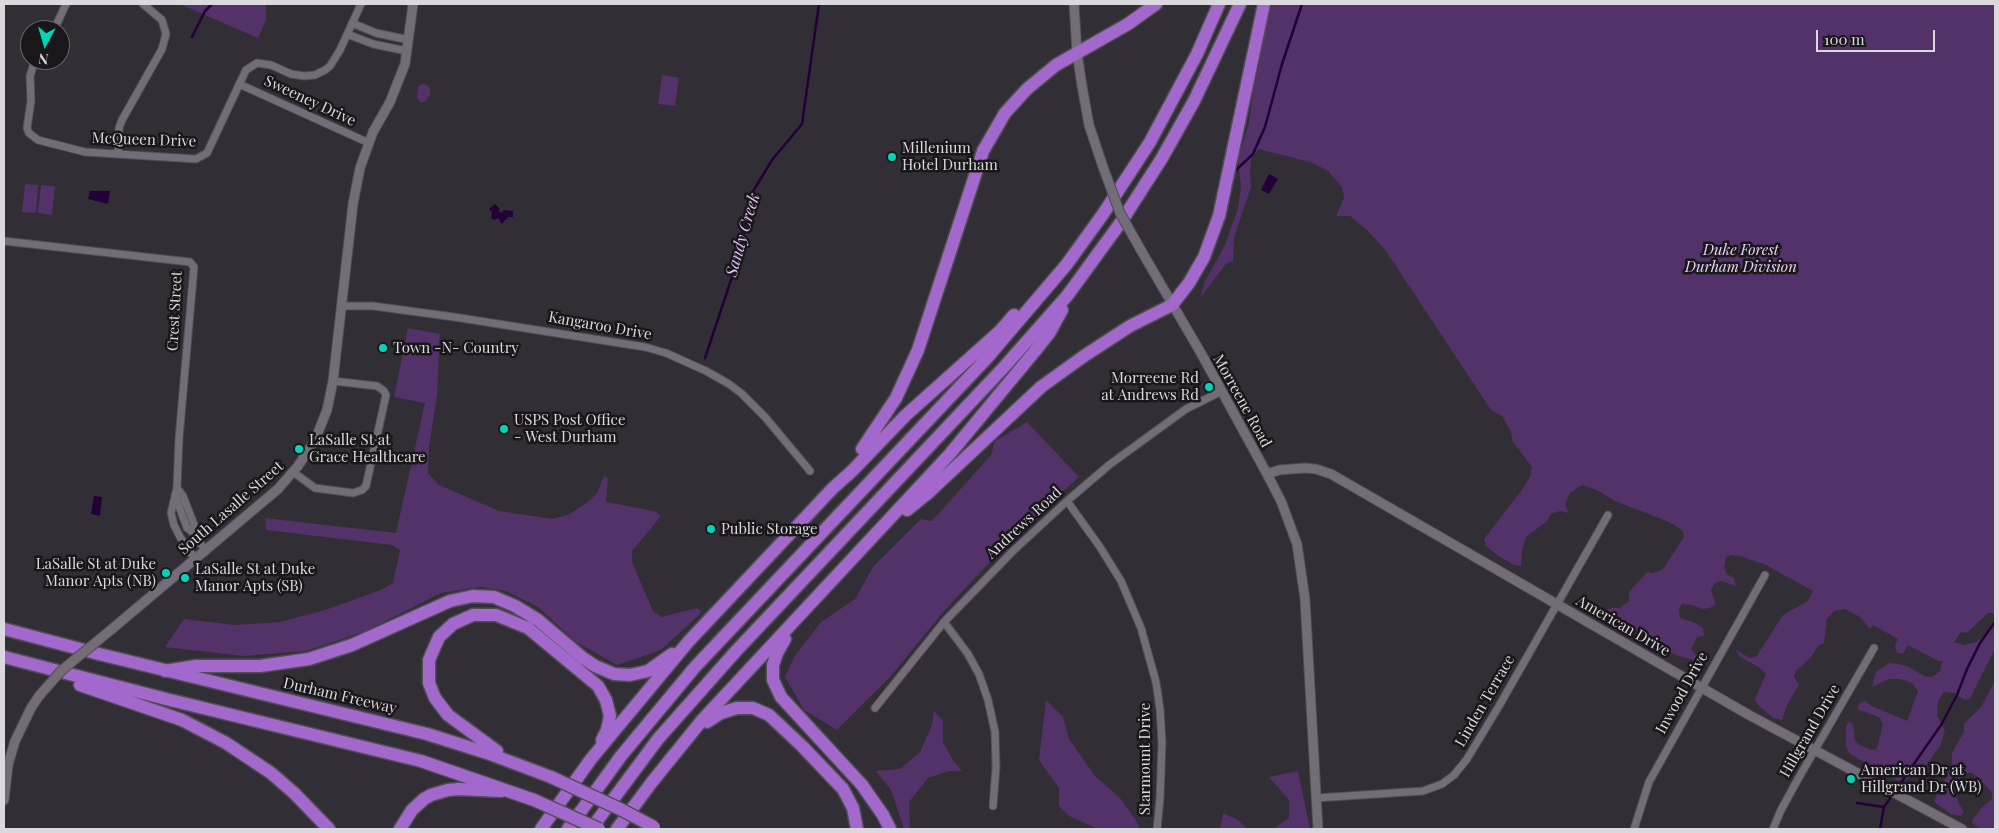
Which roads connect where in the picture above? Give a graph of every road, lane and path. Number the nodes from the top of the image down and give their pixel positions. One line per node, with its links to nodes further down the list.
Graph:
1 (66, 4): 10 (street)
2 (143, 4): 19 (street)
3 (360, 4): 11 (street, McQueen Drive)
4 (413, 4): 13 (street, South Lasalle Street)
5 (1074, 4): 15 (street, Morreene Road)
6 (1156, 4): 15 (highway)
7 (1218, 4): 22 (highway)
8 (1240, 4): 21 (highway)
9 (1264, 4): 23 (highway)
10 (59, 20)
11 (352, 23): 12 (street, McQueen Drive); 13 (street)
12 (347, 34): 14 (street); 17 (street, McQueen Drive)
13 (409, 40): 14 (street, South Lasalle Street)
14 (407, 52): 18 (street, South Lasalle Street)
15 (1077, 53): 23 (street, Morreene Road, bridge); 30 (highway)
16 (32, 70): 19 (street, McQueen Drive)
17 (239, 84): 18 (street, Sweeney Drive); 19 (street, McQueen Drive)
18 (369, 143): 24 (street, South Lasalle Street)
19 (118, 154)
20 (4, 241): 31 (street, Crest Street)
21 (1077, 284): 34 (highway); 61 (highway)
22 (1044, 293): 30 (highway); 60 (highway)
23 (1172, 305): 26 (street, Morreene Road); 34 (highway)
24 (342, 306): 25 (street, South Lasalle Street); 27 (street, Kangaroo Drive)
25 (333, 381): 28 (street, South Lasalle Street); 28 (street)
26 (1222, 391): 29 (street, Morreene Road); 32 (street, Andrews Road)
27 (810, 471)
28 (293, 472): 35 (street, South Lasalle Street)
29 (1267, 474): 38 (street, American Drive); 53 (street, Morreene Road)
30 (833, 488): 42 (highway)
31 (176, 491): 35 (street, Crest Street); 36 (street, Crest Street)
32 (1067, 501): 40 (street, Andrews Road); 66 (street, Starmount Drive)
33 (1608, 515): 38 (street, Linden Terrace)
34 (876, 535): 39 (highway)
35 (206, 550): 36 (street, South Lasalle Street)
36 (195, 559): 54 (street, South Lasalle Street, bridge)
37 (1765, 575): 46 (street, Inwood Drive)
38 (1556, 604): 46 (street, American Drive); 53 (street, Linden Terrace)
39 (794, 622): 48 (highway); 65 (highway)
40 (944, 622): 47 (street, Andrews Road); 55 (street)
41 (4, 629): 45 (highway, Durham Freeway)
42 (689, 641): 45 (highway); 50 (highway)
43 (1874, 648): 49 (street, Hillgrand Drive)
44 (4, 657): 52 (highway); 57 (highway)
45 (165, 671): 51 (highway, Durham Freeway)
46 (1702, 688): 49 (street, American Drive); 68 (street, Inwood Drive)
47 (875, 708)
48 (694, 730): 63 (highway); 64 (highway)
49 (1815, 751): 69 (street, Hillgrand Drive); 70 (street, American Drive)
50 (591, 759): 51 (highway); 59 (highway)
51 (516, 763): 56 (highway, Durham Freeway, bridge)
52 (511, 791): 58 (highway); 62 (highway, bridge)
53 (1316, 798): 67 (street, Morreene Road)
54 (4, 800)
55 (993, 806)
56 (656, 828)
57 (329, 829)
58 (400, 829)
59 (541, 829)
60 (568, 829)
61 (592, 829)
62 (598, 829)
63 (617, 829)
64 (857, 829)
65 (890, 829)
66 (1157, 829)
67 (1318, 829)
68 (1634, 829)
69 (1773, 829)
70 (1962, 829)

